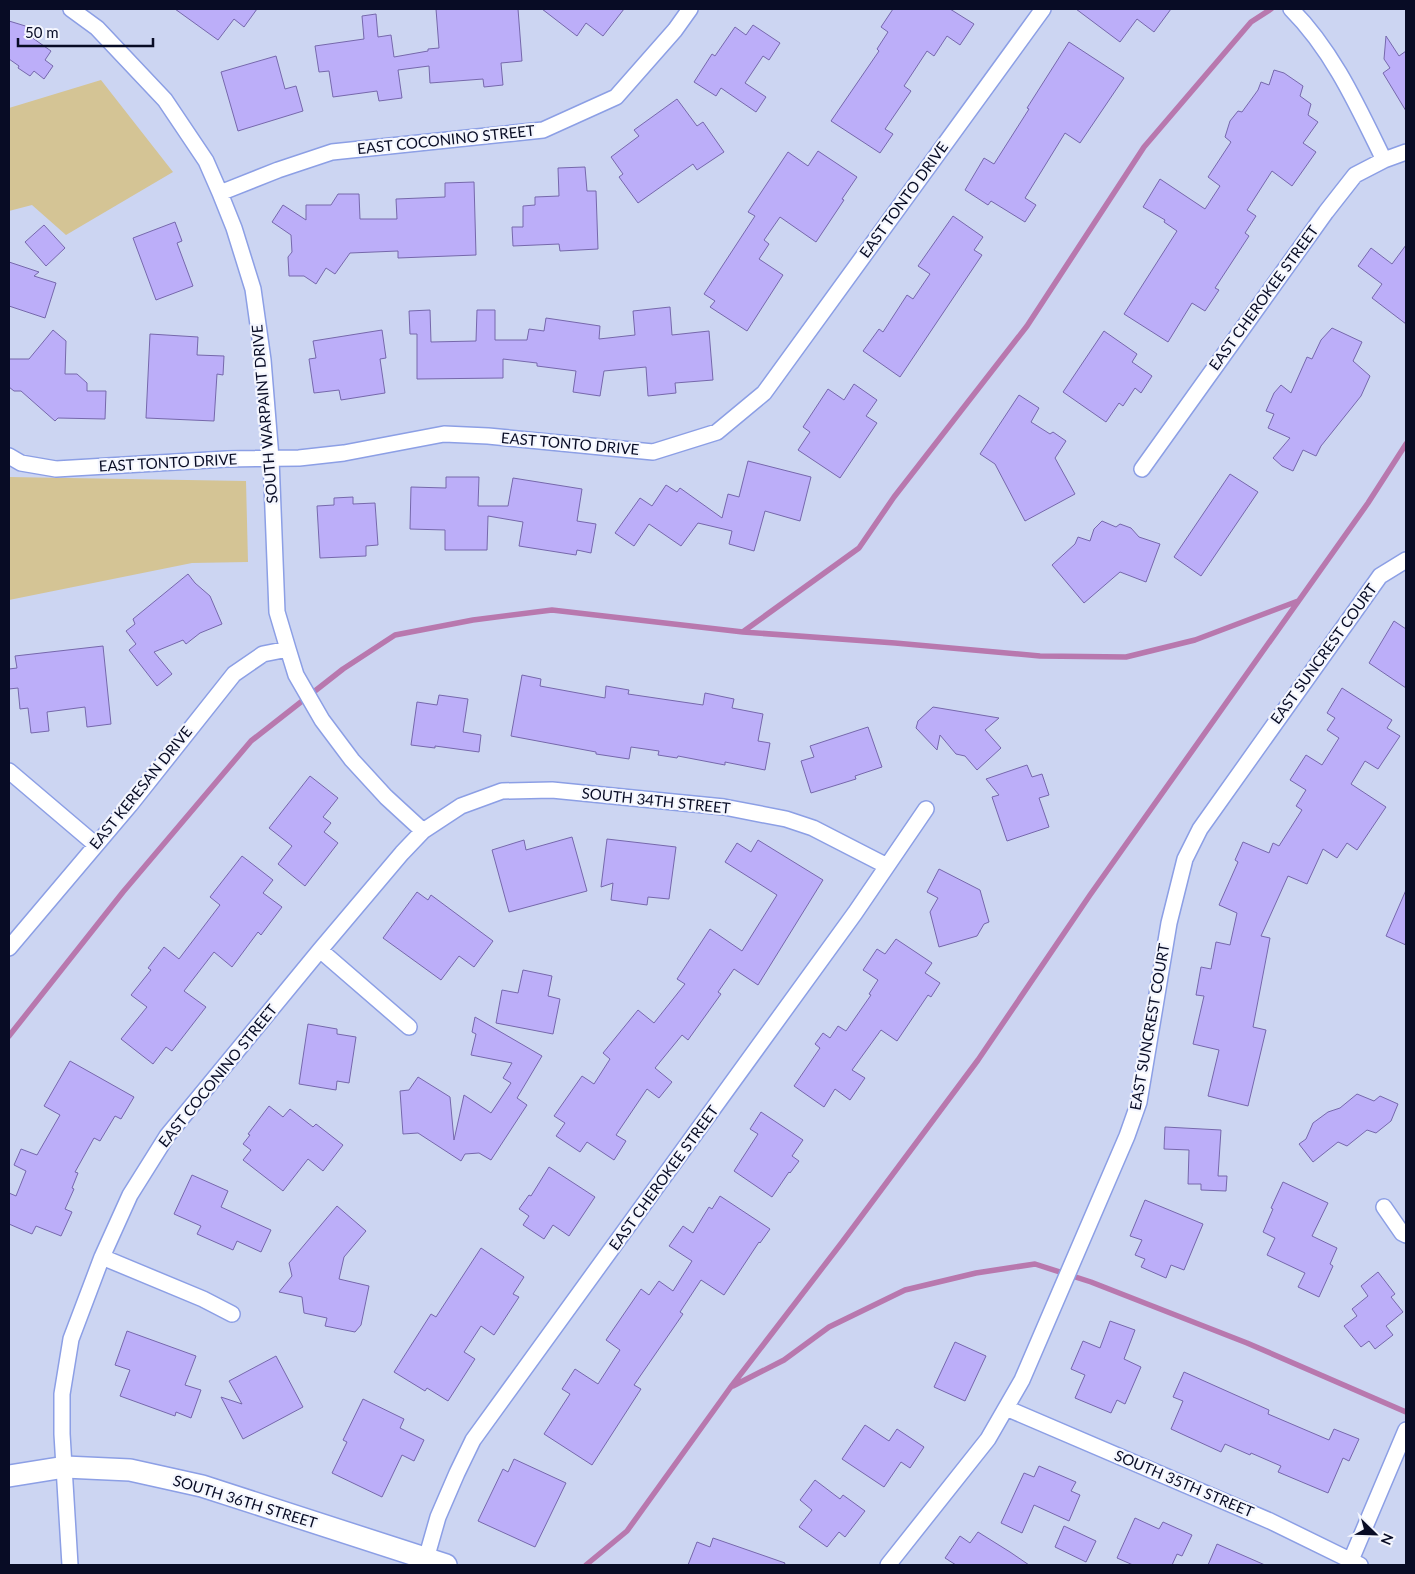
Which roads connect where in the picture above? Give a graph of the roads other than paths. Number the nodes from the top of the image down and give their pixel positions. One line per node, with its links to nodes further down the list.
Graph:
1 (71, 9): 7 (street, SOUTH WARPAINT DRIVE)
2 (690, 9): 7 (street, EAST COCONINO STREET)
3 (1043, 9): 9 (street, EAST TONTO DRIVE)
4 (1292, 10): 6 (street)
5 (1406, 152): 6 (street, EAST CHEROKEE STREET)
6 (1384, 160): 10 (street, EAST CHEROKEE STREET)
7 (220, 193): 9 (street, SOUTH WARPAINT DRIVE)
8 (9, 456): 9 (street, EAST TONTO DRIVE)
9 (271, 458): 12 (street, SOUTH WARPAINT DRIVE)
10 (1142, 469)
11 (1406, 560): 25 (street, EAST SUNCREST COURT)
12 (288, 649): 15 (street, SOUTH WARPAINT DRIVE); 16 (street, EAST KERESAN DRIVE)
13 (9, 771): 16 (street)
14 (926, 809): 17 (street, EAST CHEROKEE STREET)
15 (423, 831): 17 (street, SOUTH 34TH STREET); 19 (street, EAST COCONINO STREET)
16 (96, 845): 18 (street, EAST KERESAN DRIVE)
17 (887, 866): 29 (street, EAST CHEROKEE STREET)
18 (9, 948)
19 (320, 950): 20 (street); 23 (street, EAST COCONINO STREET)
20 (409, 1027)
21 (1384, 1207): 22 (street)
22 (1406, 1235)
23 (102, 1257): 24 (street); 27 (street, EAST COCONINO STREET)
24 (232, 1314)
25 (1006, 1408): 30 (street, SOUTH 35TH STREET); 32 (street, EAST SUNCREST COURT)
26 (1406, 1430): 30 (street)
27 (64, 1467): 28 (street, SOUTH 36TH STREET); 29 (street, SOUTH 36TH STREET); 31 (street, EAST COCONINO STREET)
28 (9, 1476)
29 (436, 1562)
30 (1356, 1563)
31 (70, 1565)
32 (888, 1565)

